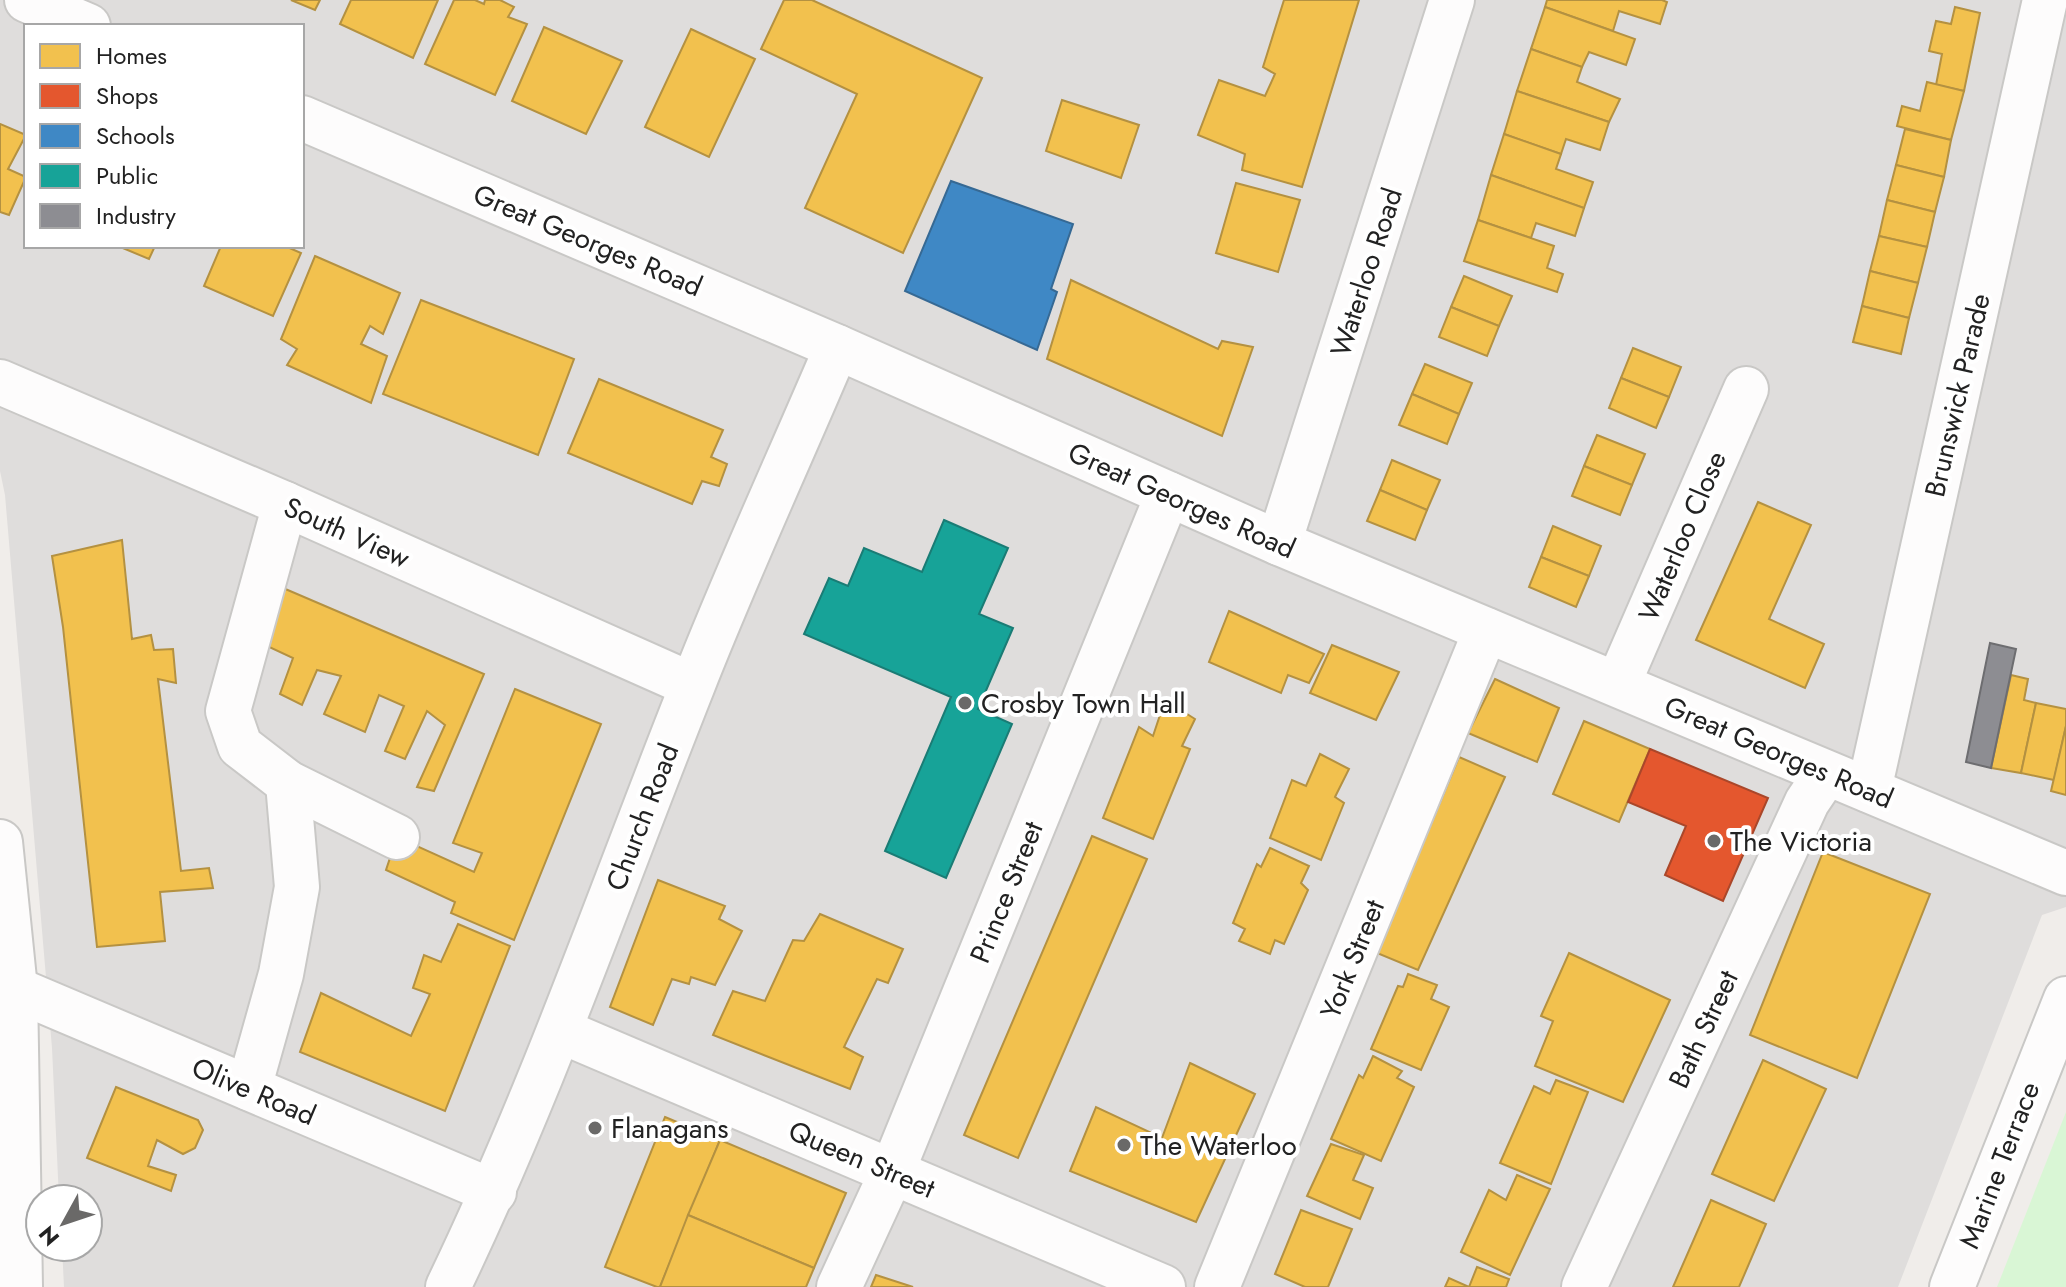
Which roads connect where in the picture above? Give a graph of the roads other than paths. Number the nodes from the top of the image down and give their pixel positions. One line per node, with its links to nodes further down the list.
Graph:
1 (27, 0): 4 (street)
2 (1452, 0): 11 (street, Waterloo Road)
3 (2045, 0): 17 (street, Brunswick Parade)
4 (83, 24)
5 (304, 119): 6 (street, Great Georges Road)
6 (837, 347): 9 (street, Great Georges Road); 14 (street, Church Road)
7 (0, 382): 10 (street, South View)
8 (1746, 389): 13 (street, Waterloo Close)
9 (1168, 494): 11 (street, Great Georges Road); 25 (street, Prince Street)
10 (285, 504): 14 (street, South View); 16 (street)
11 (1279, 543): 12 (street, Great Georges Road)
12 (1486, 630): 13 (street, Great Georges Road); 31 (street, York Street)
13 (1618, 684): 15 (street, Great Georges Road)
14 (692, 685): 23 (street, Church Road)
15 (1826, 774): 17 (street, Great Georges Road); 32 (street, Bath Street)
16 (288, 783): 18 (street); 24 (street)
17 (1869, 790): 20 (street, Great Georges Road)
18 (397, 837)
19 (0, 842): 21 (street)
20 (2066, 873)
21 (15, 989): 24 (street, Olive Road); 27 (street)
22 (2066, 999): 33 (street, Marine Terrace)
23 (561, 1031): 25 (street, Queen Street); 26 (street, Church Road)
24 (249, 1088): 26 (street, Olive Road)
25 (892, 1172): 29 (street, Prince Street); 30 (street, Queen Street)
26 (494, 1192): 28 (street, Church Road)
27 (20, 1287)
28 (448, 1287)
29 (839, 1287)
30 (1163, 1287)
31 (1217, 1287)
32 (1584, 1287)
33 (1952, 1287)

